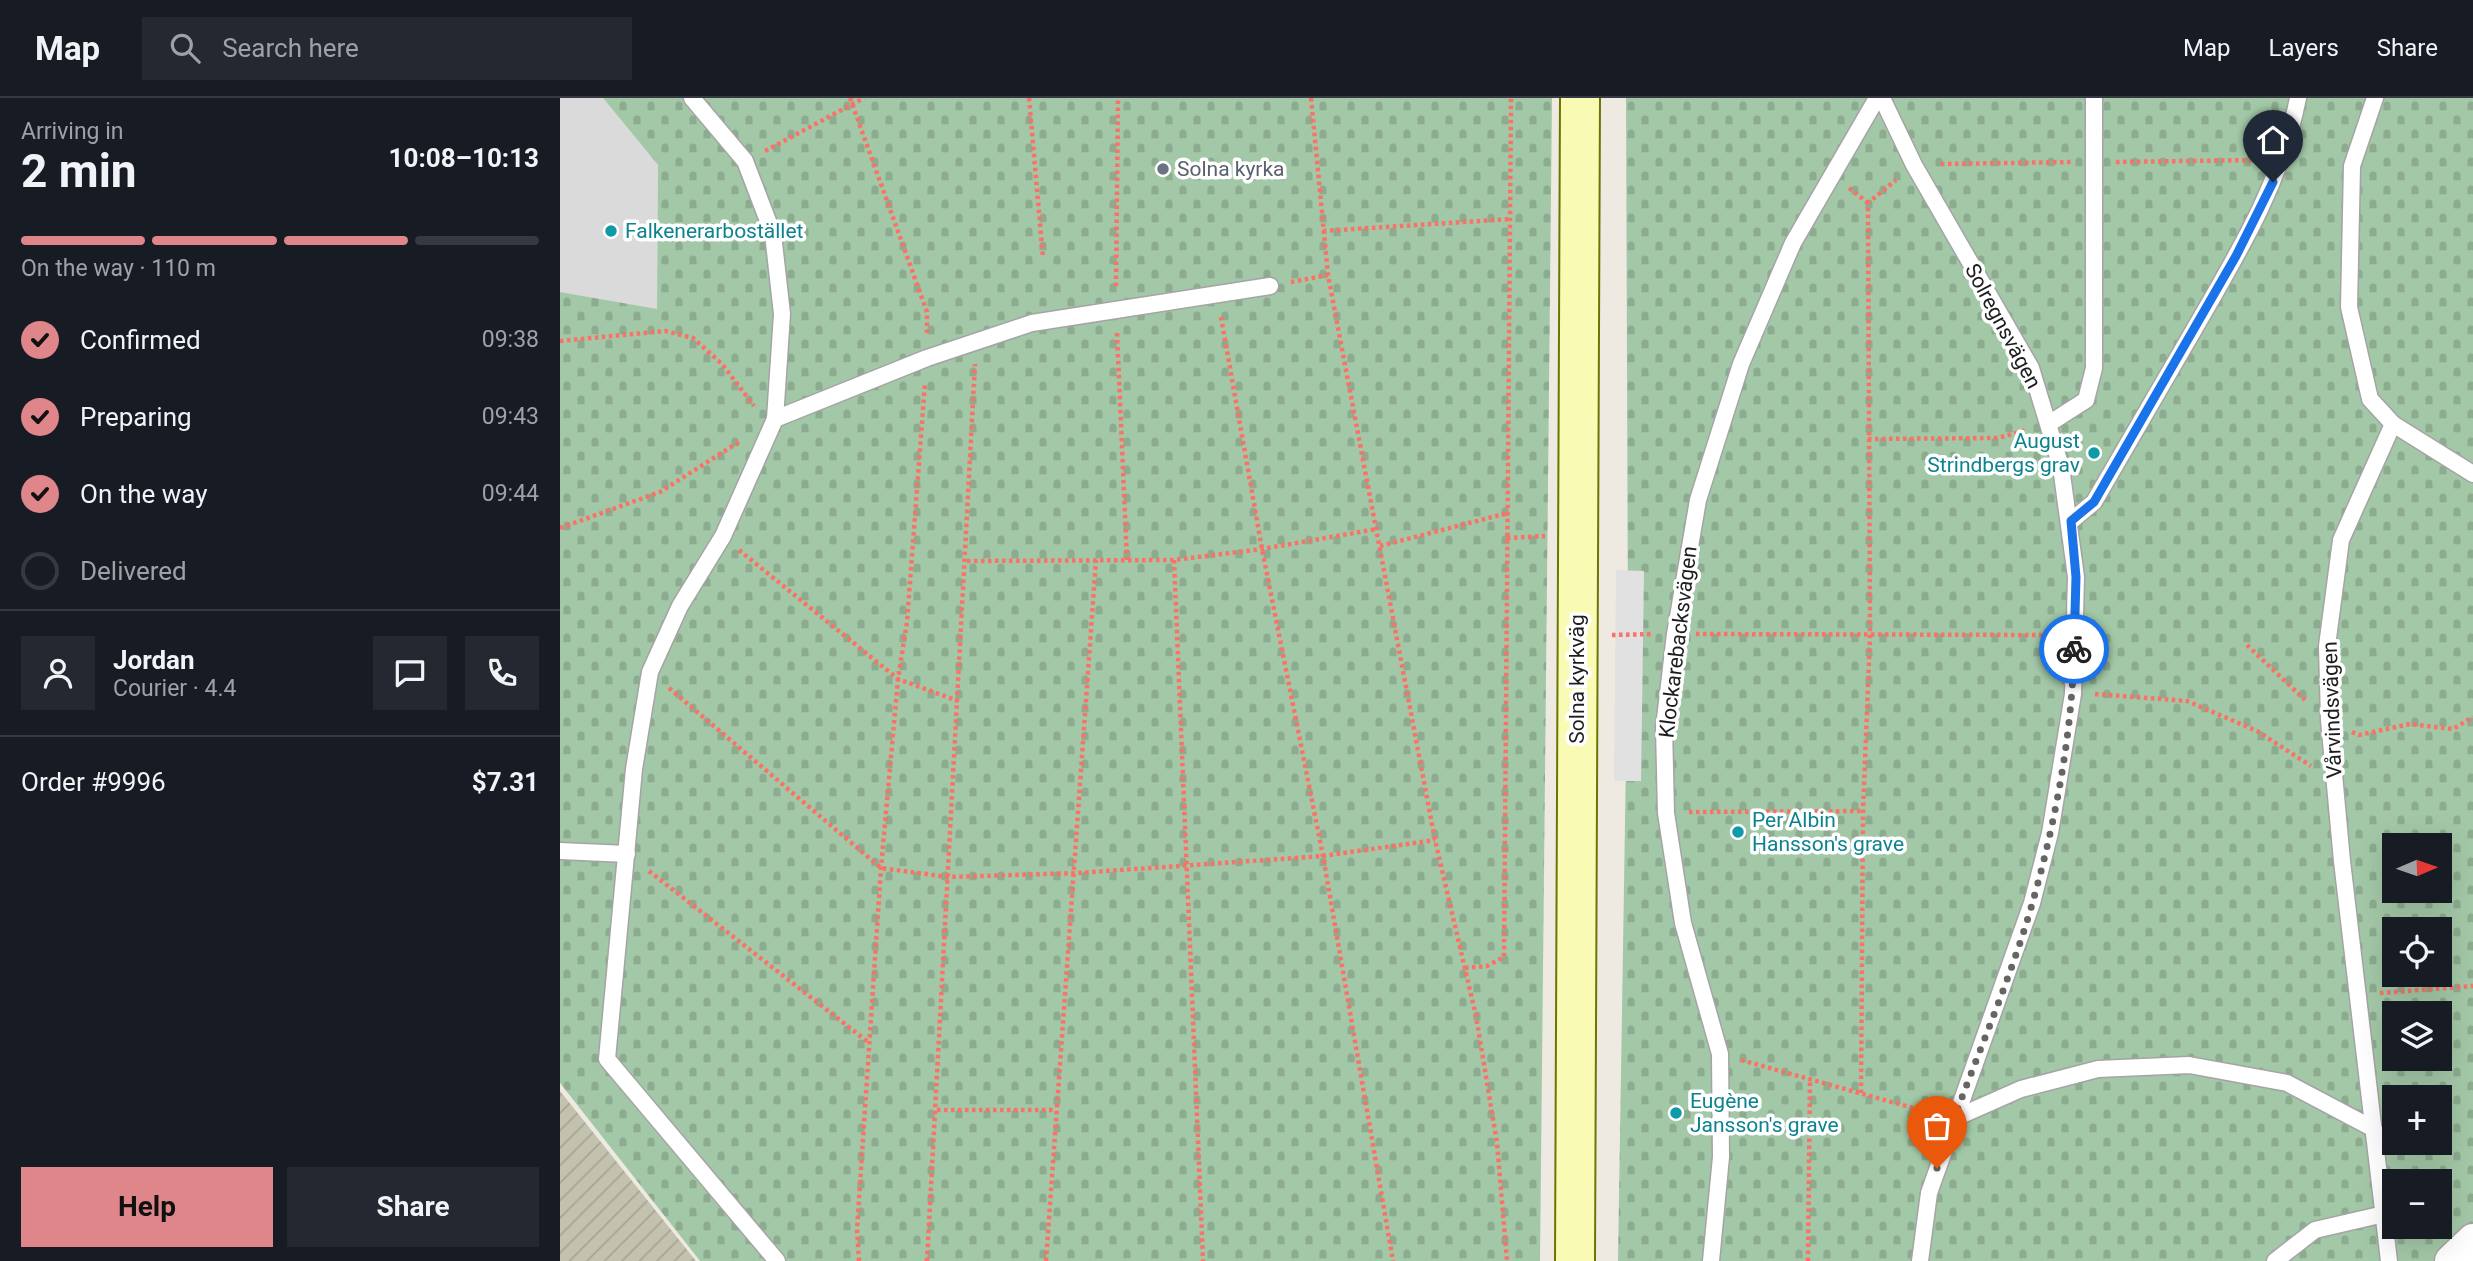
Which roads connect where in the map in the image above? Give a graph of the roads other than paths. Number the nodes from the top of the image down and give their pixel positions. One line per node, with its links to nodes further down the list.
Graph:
1 (692, 98): 8 (lane)
2 (1580, 98): 22 (street, Solna kyrkväg)
3 (1879, 98): 9 (lane, Solregnsvägen); 23 (lane, Klockarebacksvägen)
4 (2094, 98): 9 (lane)
5 (2298, 98): 12 (lane)
6 (2375, 98): 10 (lane)
7 (1270, 286): 8 (lane)
8 (775, 419): 14 (lane)
9 (2050, 423): 12 (lane, Solregnsvägen)
10 (2393, 424): 11 (lane); 16 (lane, Vårvindsvägen)
11 (2473, 474)
12 (2071, 521): 15 (lane, Solregnsvägen)
13 (560, 851): 14 (lane)
14 (627, 854): 21 (lane)
15 (1953, 1119): 16 (lane); 24 (lane, Solregnsvägen)
16 (2374, 1129): 17 (lane, Vårvindsvägen)
17 (2382, 1197)
18 (2382, 1214): 25 (lane)
19 (2387, 1239): 26 (lane, Vårvindsvägen)
20 (2473, 1240): 27 (street)
21 (777, 1261)
22 (1574, 1261)
23 (1711, 1261)
24 (1920, 1261)
25 (2275, 1261)
26 (2389, 1261)
27 (2451, 1261)

